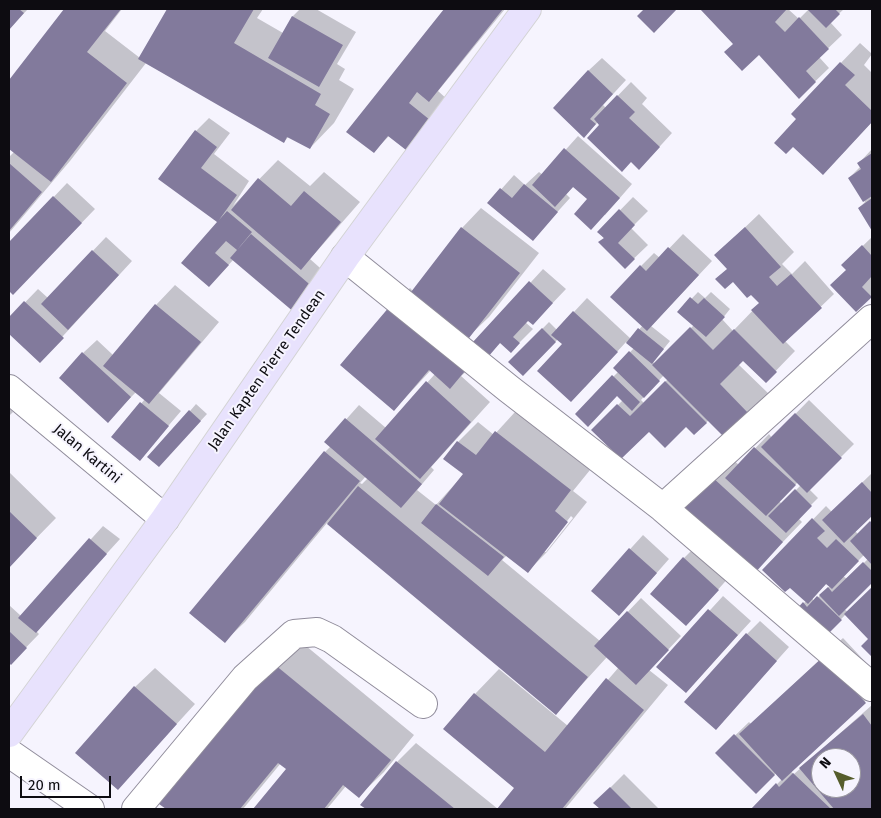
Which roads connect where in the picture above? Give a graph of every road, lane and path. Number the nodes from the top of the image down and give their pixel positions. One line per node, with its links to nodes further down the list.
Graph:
1 (527, 9): 2 (main road, Jalan Kapten Pierre Tendean)
2 (345, 257): 5 (street); 6 (main road, Jalan Kapten Pierre Tendean)
3 (872, 319): 5 (street)
4 (9, 388): 6 (street, Jalan Kartini)
5 (663, 508): 7 (street)
6 (165, 518): 9 (main road, Jalan Kapten Pierre Tendean)
7 (872, 687)
8 (423, 704): 12 (street)
9 (9, 733)
10 (9, 753): 11 (street)
11 (90, 809)
12 (136, 809)

